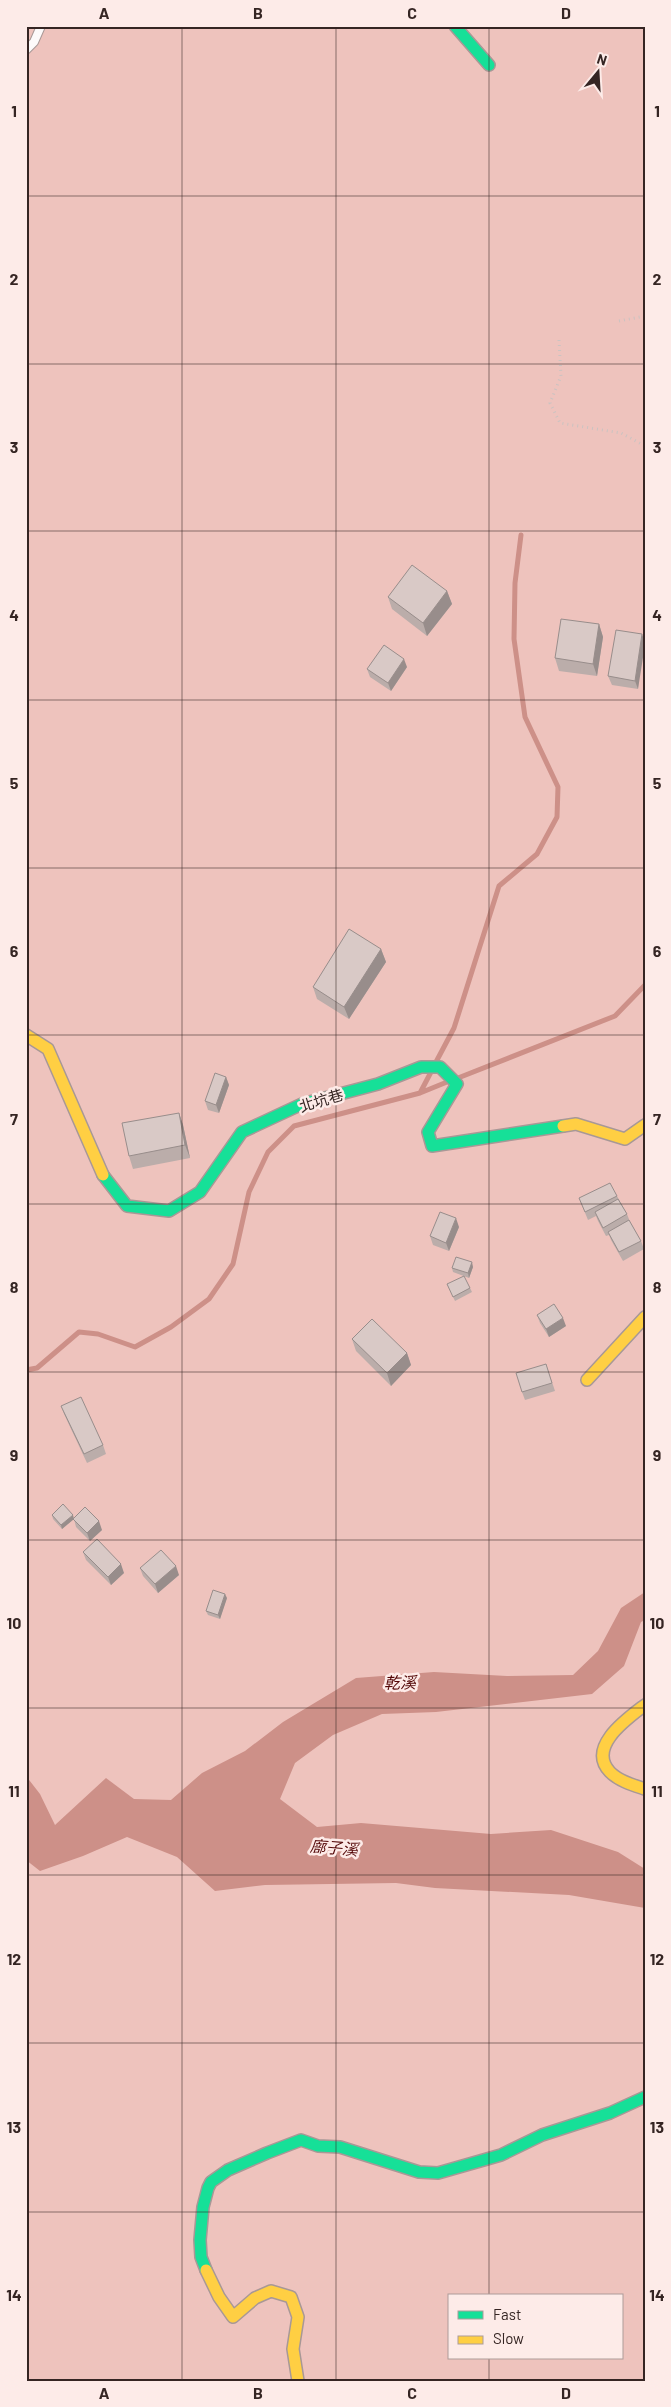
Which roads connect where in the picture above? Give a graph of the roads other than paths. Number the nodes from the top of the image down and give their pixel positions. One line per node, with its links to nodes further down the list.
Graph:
1 (41, 26): 3 (lane)
2 (455, 26): 4 (street)
3 (26, 50)
4 (489, 65)
5 (26, 1035): 6 (street, 北坑巷)
6 (645, 1125)
7 (645, 1317): 8 (street)
8 (587, 1380)
9 (645, 1705): 10 (street)
10 (645, 1789)
11 (645, 2097): 12 (street)
12 (298, 2381)

